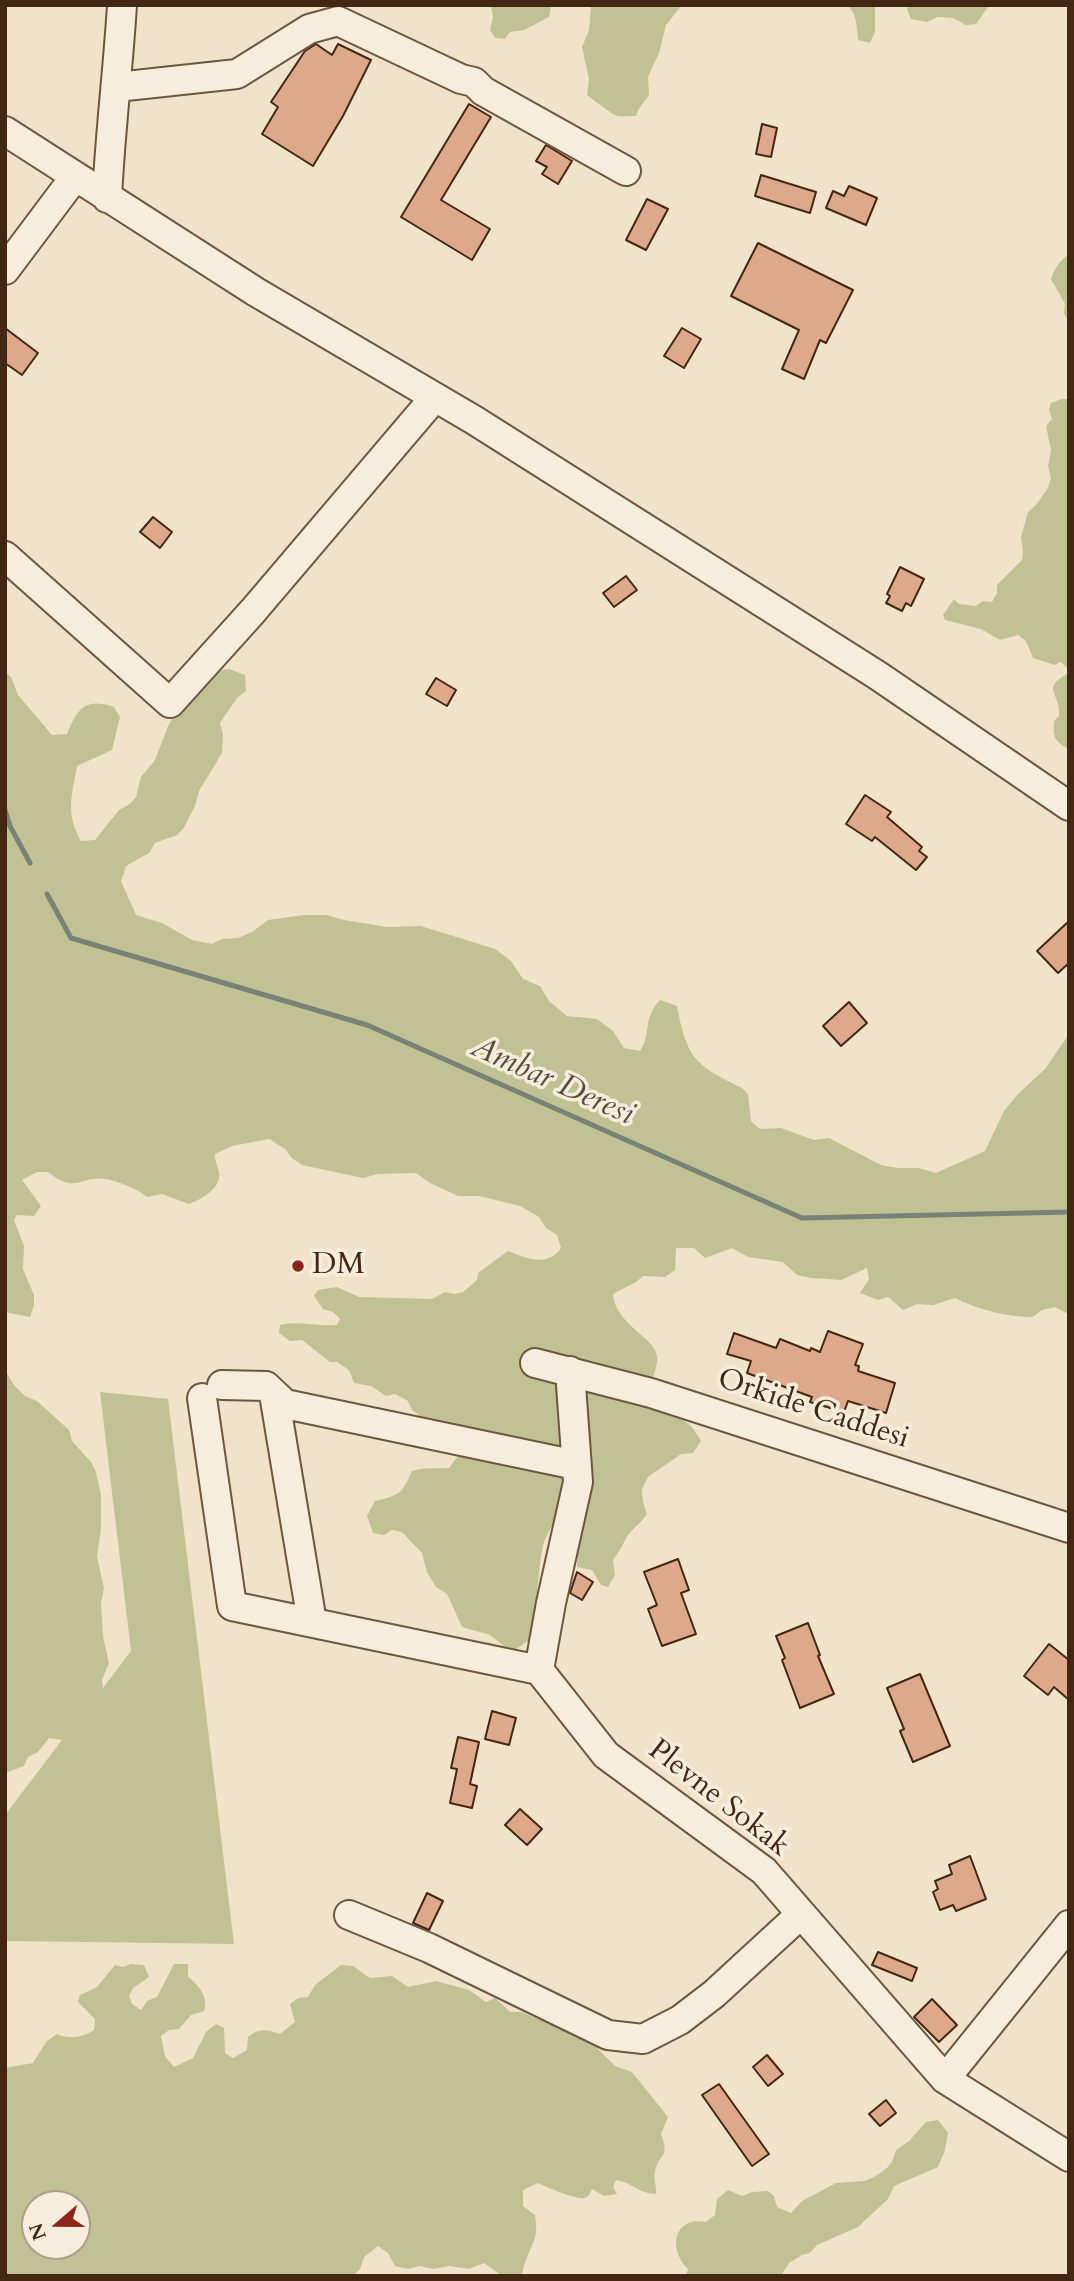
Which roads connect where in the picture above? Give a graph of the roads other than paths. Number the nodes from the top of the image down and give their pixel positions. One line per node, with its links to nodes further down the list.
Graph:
1 (122, 5): 2 (street)
2 (117, 88): 4 (street); 6 (street)
3 (5, 131): 6 (street)
4 (626, 171)
5 (71, 182): 7 (street)
6 (107, 198): 8 (street)
7 (5, 270)
8 (436, 397): 9 (street); 10 (street)
9 (5, 556)
10 (1069, 806)
11 (535, 1363): 12 (street, Orkide Caddesi)
12 (570, 1371): 14 (street); 15 (street, Orkide Caddesi)
13 (274, 1394): 14 (street); 16 (street); 16 (street)
14 (576, 1465): 17 (street)
15 (1069, 1528)
16 (312, 1622): 17 (street)
17 (539, 1670): 18 (street, Plevne Sokak)
18 (801, 1914): 19 (street); 21 (street, Plevne Sokak)
19 (349, 1915)
20 (1069, 1924): 21 (street)
21 (945, 2078): 22 (street, Plevne Sokak)
22 (1069, 2157)

